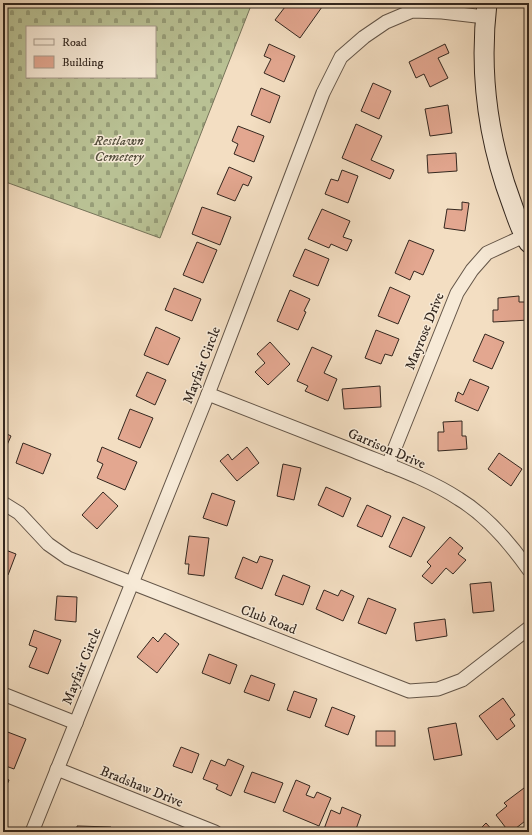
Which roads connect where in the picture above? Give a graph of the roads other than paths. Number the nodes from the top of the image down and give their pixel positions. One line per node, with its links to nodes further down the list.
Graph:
1 (486, 10): 2 (street); 3 (street, Mayfair Circle)
2 (526, 240): 4 (street, Mayrose Drive)
3 (208, 394): 4 (street, Garrison Drive); 7 (street, Mayfair Circle)
4 (388, 465): 6 (street, Garrison Drive)
5 (3, 503): 7 (street, Club Road)
6 (529, 570)
7 (132, 583): 8 (street, Club Road); 10 (street, Mayfair Circle)
8 (529, 628)
9 (3, 694): 10 (street)
10 (76, 723): 11 (street, Mayfair Circle)
11 (57, 769): 12 (street, Mayfair Circle); 13 (street, Bradshaw Drive)
12 (32, 832)
13 (216, 832)

